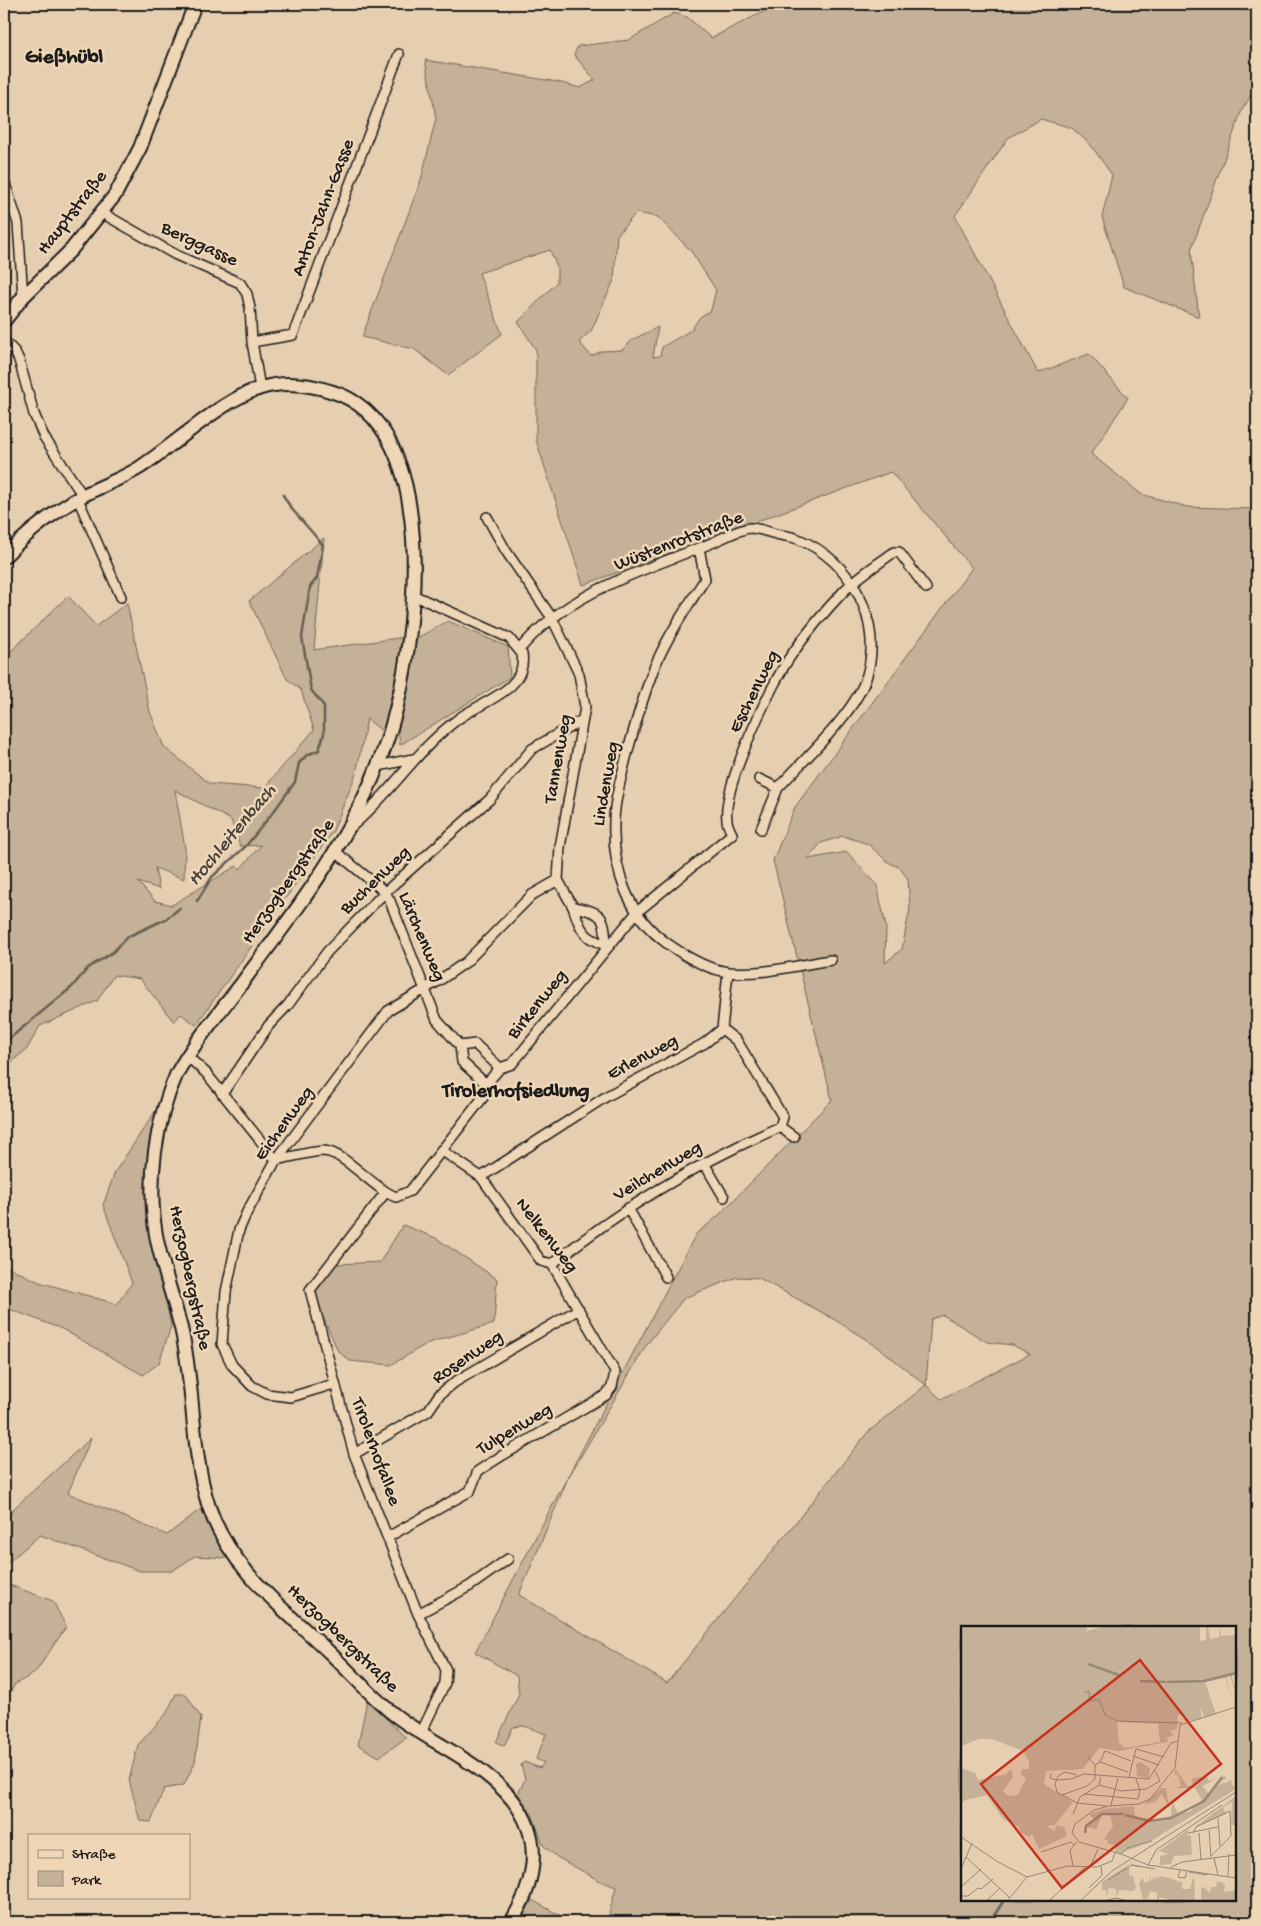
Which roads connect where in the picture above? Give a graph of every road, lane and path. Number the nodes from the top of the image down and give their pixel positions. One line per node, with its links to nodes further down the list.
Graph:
1 (195, 4): 4 (main road, Hauptstraße)
2 (399, 54): 8 (street, Anton-Jahn-Gasse)
3 (4, 180): 5 (street)
4 (102, 213): 5 (main road, Hauptstraße); 8 (street, Berggasse)
5 (23, 297): 6 (main road, Hauptstraße)
6 (4, 321)
7 (4, 341): 10 (street)
8 (252, 342): 9 (street, Berggasse)
9 (260, 388): 10 (main road); 16 (main road, Herzogbergstraße)
10 (80, 498): 13 (main road); 17 (street)
11 (488, 518): 18 (street, Tannenweg)
12 (700, 548): 14 (street, Wüstenrotstraße); 18 (street, Wüstenrotstraße); 32 (street, Lindenweg)
13 (4, 557)
14 (853, 582): 15 (street, Eschenweg); 24 (street, Wüstenrotstraße); 27 (street, Eschenweg)
15 (926, 588)
16 (413, 595): 19 (street); 22 (main road, Herzogbergstraße)
17 (121, 597)
18 (552, 618): 19 (street, Wüstenrotstraße); 20 (street, Tannenweg)
19 (520, 648): 21 (street)
20 (582, 720): 29 (street, Tannenweg); 30 (street, Buchenweg)
21 (413, 759): 22 (street); 25 (street)
22 (378, 766): 25 (main road, Herzogbergstraße)
23 (759, 780): 24 (street)
24 (778, 788): 26 (street, Wüstenrotstraße)
25 (351, 827): 28 (main road, Herzogbergstraße)
26 (761, 830)
27 (732, 834): 32 (street, Birkenweg)
28 (336, 852): 30 (street, Lärchenweg); 39 (main road, Herzogbergstraße)
29 (558, 880): 31 (street); 36 (street, Eichenweg)
30 (384, 892): 36 (street, Lärchenweg); 42 (street, Buchenweg)
31 (573, 907): 33 (street); 33 (street)
32 (637, 912): 33 (street, Birkenweg); 35 (street, Lindenweg)
33 (606, 947): 40 (street, Birkenweg)
34 (831, 960): 35 (street, Lindenweg)
35 (728, 972): 37 (street)
36 (425, 988): 38 (street, Lärchenweg); 46 (street, Eichenweg)
37 (722, 1029): 43 (street); 48 (street, Erlenweg)
38 (460, 1046): 40 (street); 41 (street, Lärchenweg)
39 (187, 1056): 42 (street); 61 (main road, Herzogbergstraße)
40 (500, 1068): 41 (street, Birkenweg)
41 (486, 1084): 45 (street, Birkenweg)
42 (222, 1094): 46 (street)
43 (780, 1128): 44 (street); 47 (street, Veilchenweg)
44 (794, 1137)
45 (442, 1150): 48 (street, Nelkenweg); 49 (street, Birkenweg)
46 (276, 1160): 49 (street); 55 (street, Eichenweg)
47 (704, 1163): 50 (street); 51 (street, Veilchenweg)
48 (480, 1176): 52 (street, Nelkenweg)
49 (385, 1193): 55 (street, Tirolerhofallee)
50 (724, 1197)
51 (628, 1208): 52 (street, Veilchenweg); 53 (street)
52 (552, 1264): 54 (street, Nelkenweg)
53 (666, 1276)
54 (579, 1309): 56 (street, Nelkenweg); 57 (street, Rosenweg)
55 (334, 1384): 57 (street, Tirolerhofallee)
56 (612, 1387): 58 (street, Tulpenweg)
57 (354, 1454): 58 (street, Tirolerhofallee)
58 (388, 1537): 60 (street, Tirolerhofallee)
59 (508, 1559): 60 (street)
60 (418, 1614): 61 (street, Tirolerhofallee)
61 (421, 1733): 62 (main road, Herzogbergstraße)
62 (512, 1922)

